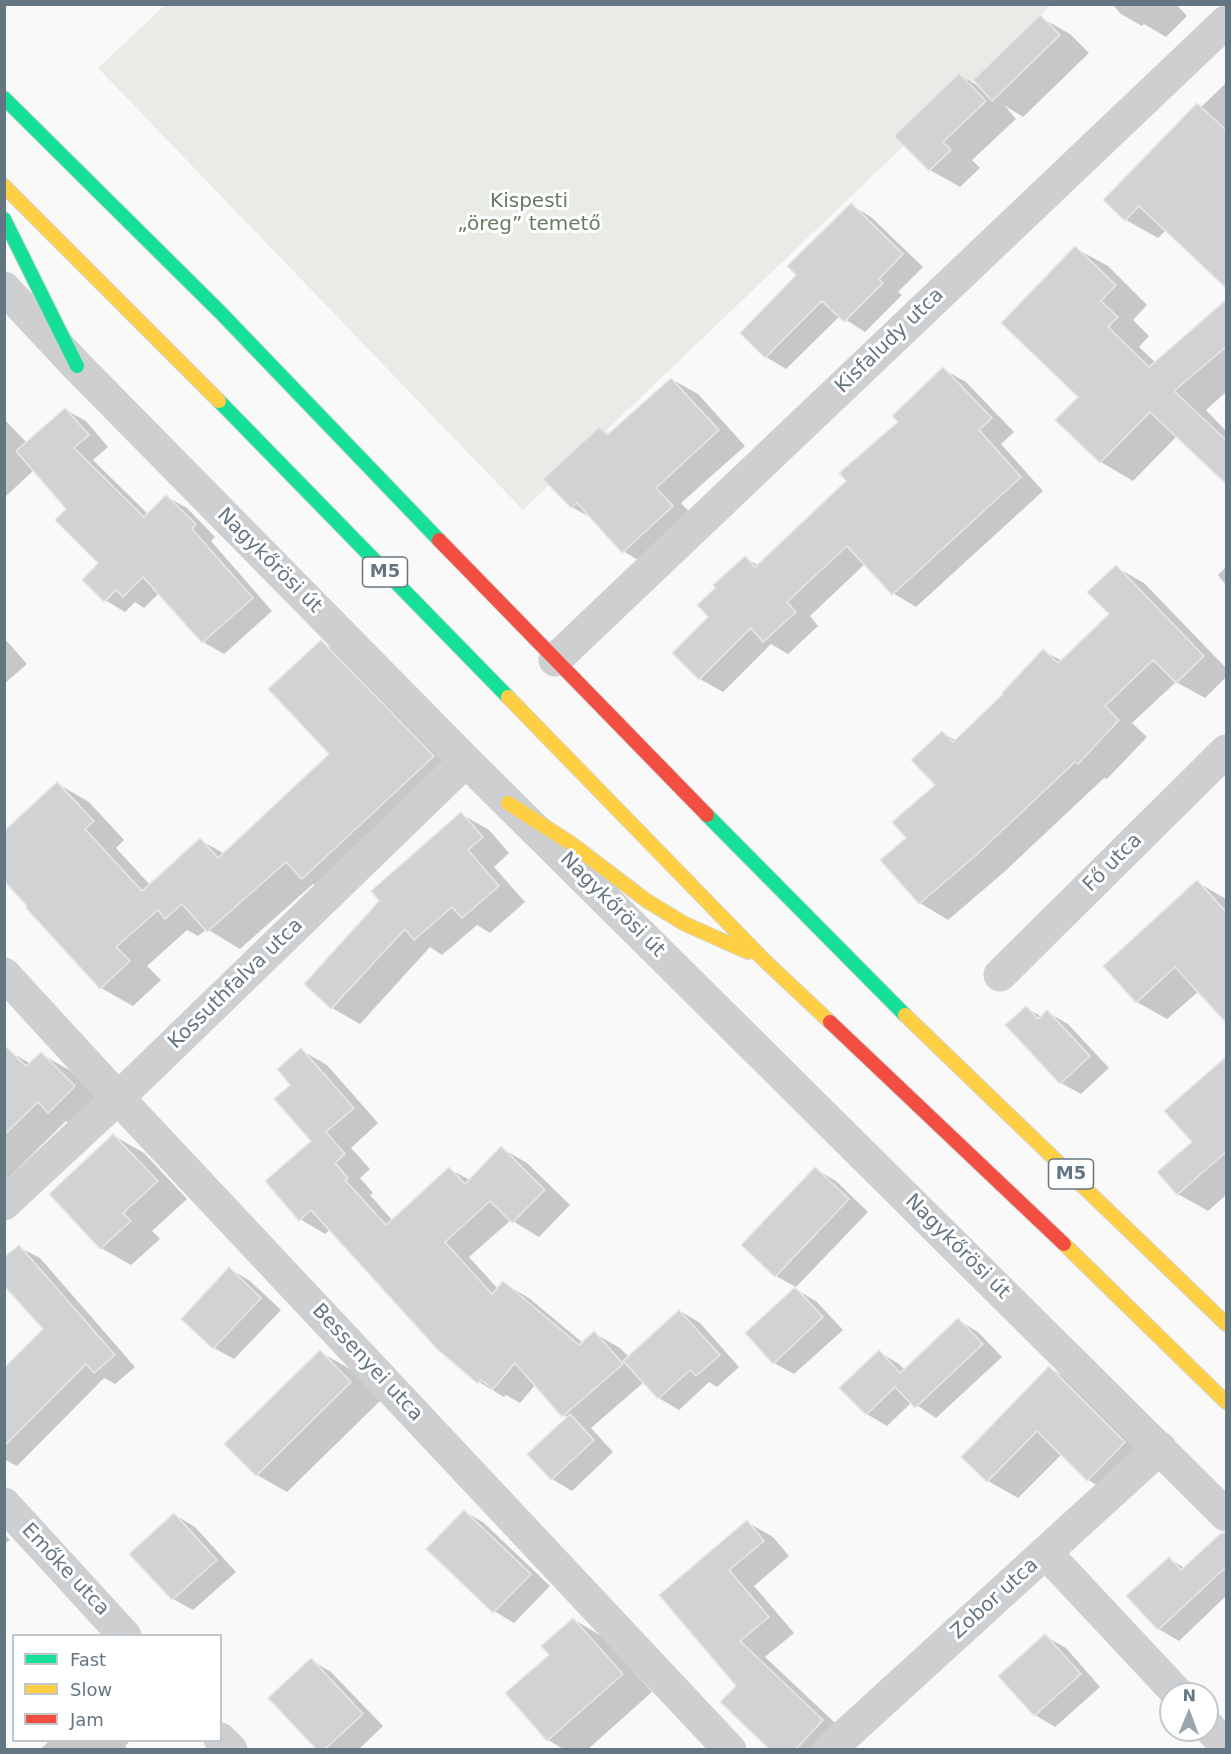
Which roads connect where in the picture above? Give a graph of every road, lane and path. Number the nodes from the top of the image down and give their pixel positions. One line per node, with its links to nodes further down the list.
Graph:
1 (1227, 22): 7 (street, Kisfaludy utca)
2 (4, 98): 7 (main road, M5)
3 (4, 186): 11 (main road, M5)
4 (4, 219): 6 (main road)
5 (4, 288): 6 (street, Nagykőrösi út)
6 (77, 366): 9 (street, Nagykőrösi út)
7 (555, 660): 16 (main road, M5)
8 (1227, 751): 13 (street, Fő utca)
9 (466, 761): 10 (street, Nagykőrösi út); 14 (street, Kossuthfalva utca)
10 (508, 803): 11 (main road); 18 (street, Nagykőrösi út)
11 (764, 960): 17 (main road, M5)
12 (4, 974): 14 (street, Bessenyei utca)
13 (1000, 975)
14 (118, 1098): 15 (street, Kossuthfalva utca); 24 (street, Bessenyei utca)
15 (4, 1204)
16 (1227, 1324)
17 (1227, 1402)
18 (1160, 1448): 20 (street, Nagykőrösi út); 21 (street, Zobor utca)
19 (4, 1504): 22 (street, Emőke utca)
20 (1227, 1515)
21 (1046, 1553): 23 (street); 25 (street, Zobor utca)
22 (124, 1634)
23 (1167, 1682)
24 (730, 1749)
25 (829, 1749)

